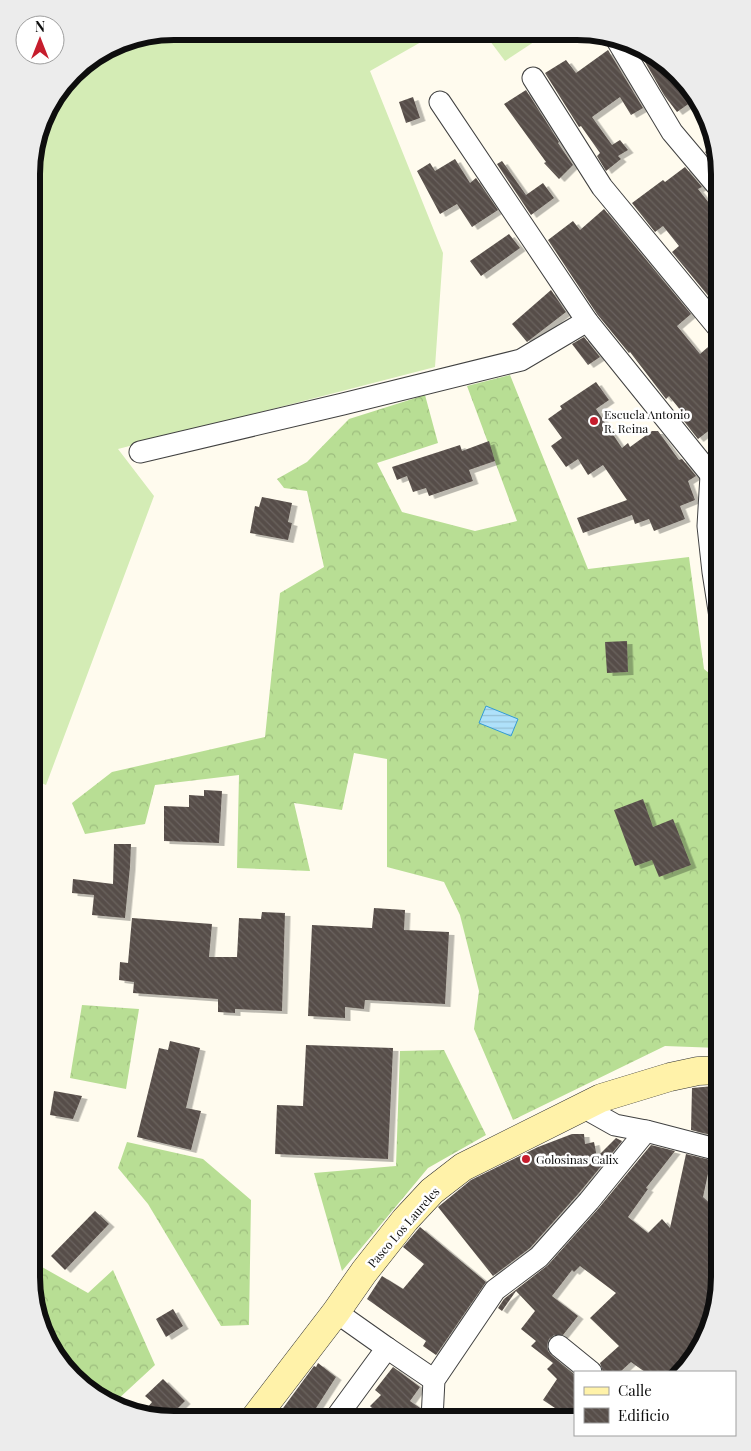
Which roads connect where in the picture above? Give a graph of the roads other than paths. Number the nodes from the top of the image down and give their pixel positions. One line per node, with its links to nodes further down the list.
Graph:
1 (622, 48): 4 (street)
2 (533, 78): 5 (street)
3 (440, 102): 6 (street)
4 (711, 179)
5 (711, 319)
6 (587, 321): 7 (street); 8 (street)
7 (140, 452)
8 (711, 468)
9 (711, 509): 10 (street)
10 (711, 554)
11 (711, 1070): 12 (street, Paseo Los Laureles)
12 (583, 1107): 13 (street); 15 (street, Paseo Los Laureles)
13 (646, 1131): 14 (street); 19 (street)
14 (711, 1148)
15 (336, 1312): 17 (street); 20 (street, Paseo Los Laureles)
16 (559, 1346): 18 (street)
17 (387, 1348): 19 (street); 21 (street)
18 (589, 1371)
19 (434, 1380): 22 (street)
20 (260, 1411)
21 (341, 1411)
22 (432, 1411)

